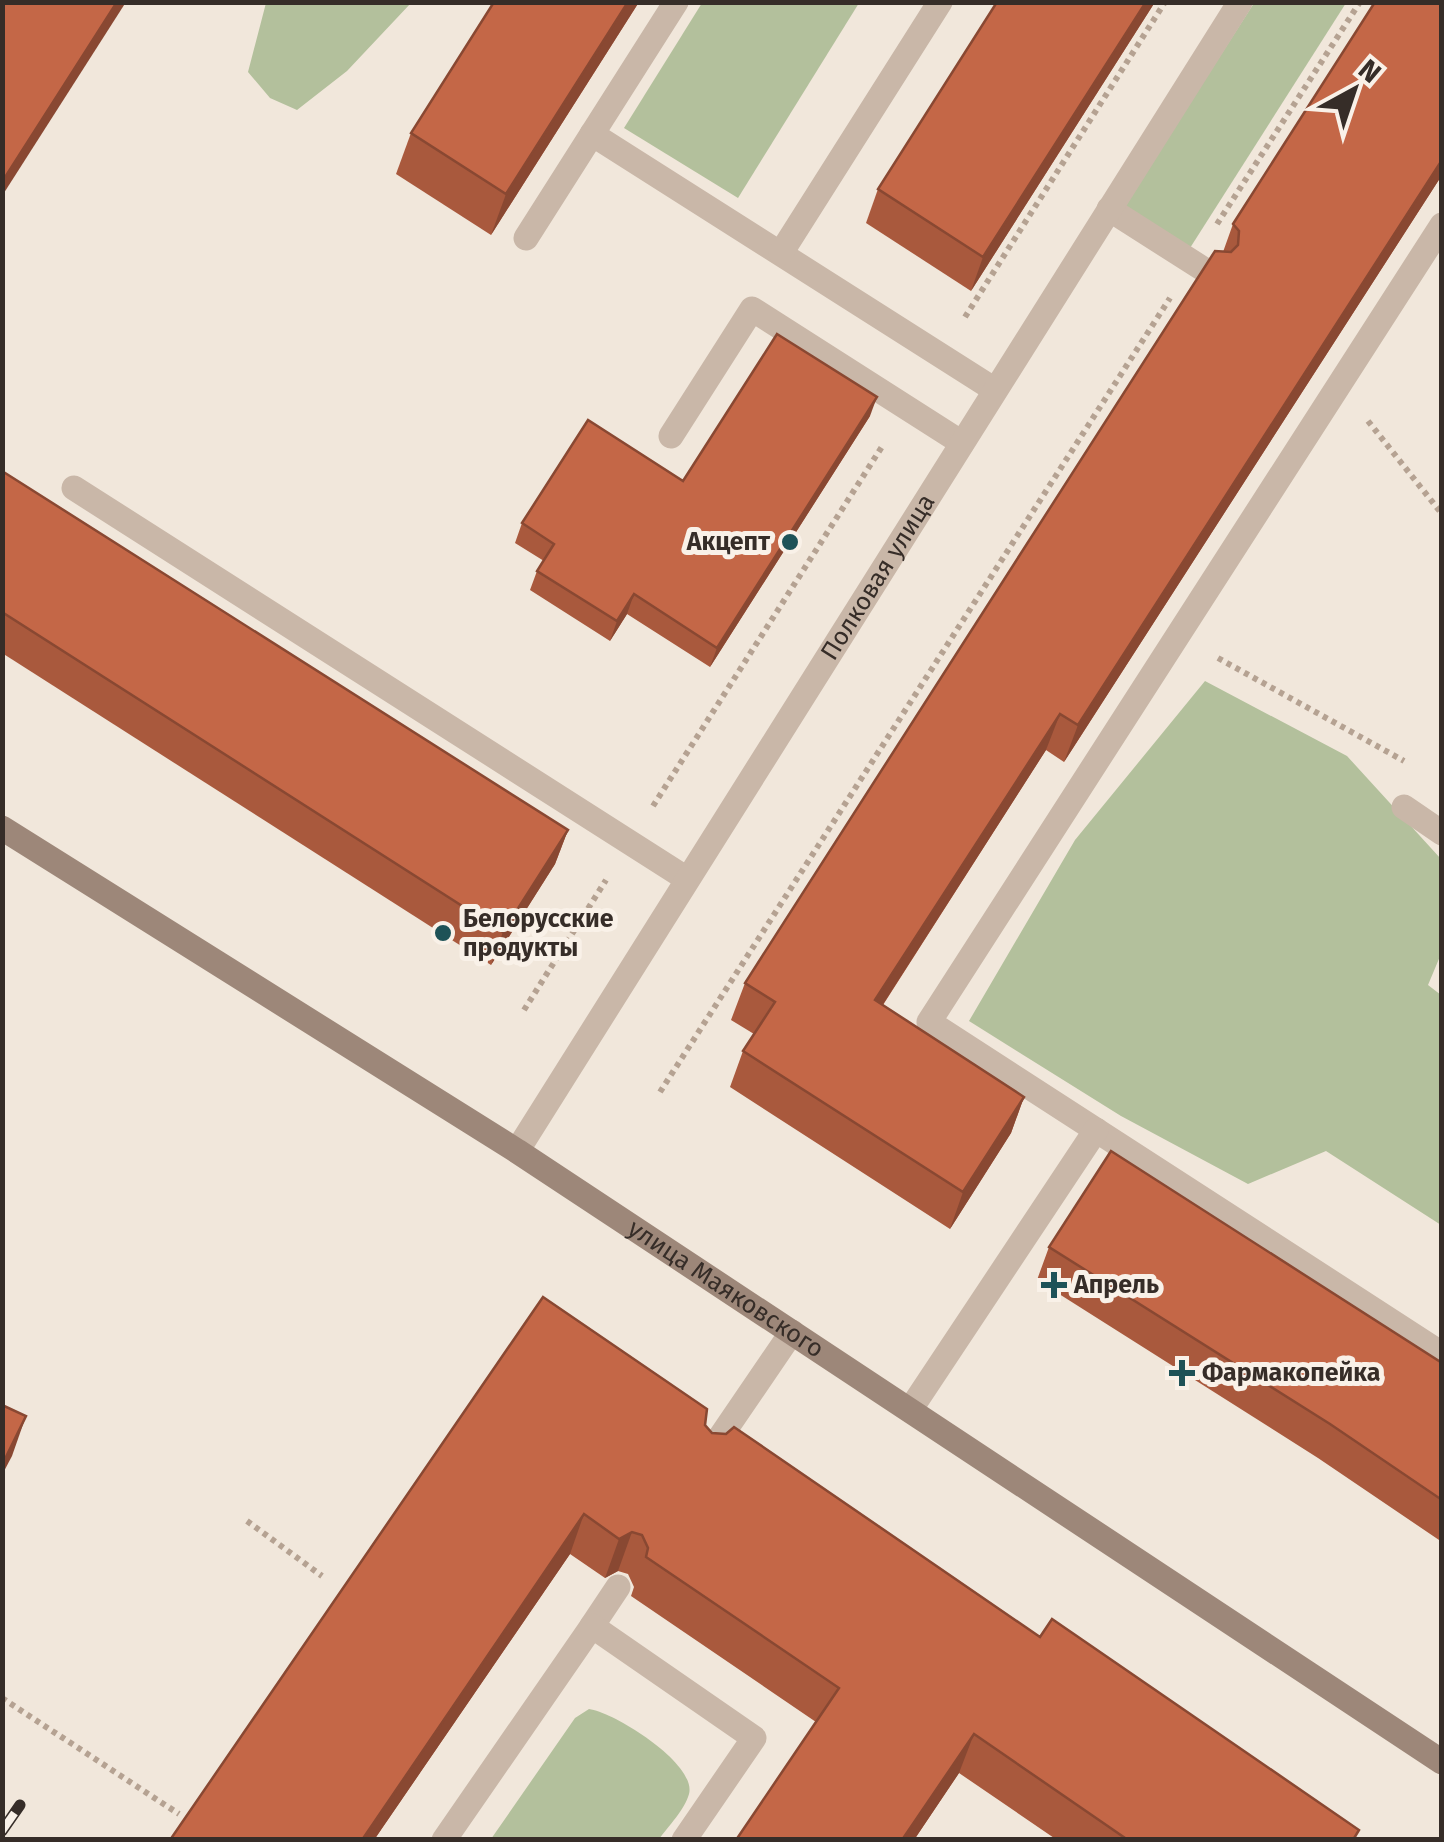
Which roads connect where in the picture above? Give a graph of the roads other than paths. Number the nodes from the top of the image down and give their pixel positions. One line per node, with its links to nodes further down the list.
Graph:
1 (676, 2): 4 (street)
2 (940, 2): 8 (street)
3 (1235, 4): 5 (street, Полковая улица)
4 (592, 134): 7 (street); 8 (street)
5 (1109, 209): 9 (street); 12 (street, Полковая улица)
6 (1442, 225): 11 (street)
7 (526, 238)
8 (781, 253): 12 (street)
9 (1202, 268)
10 (1329, 351): 11 (street)
11 (1345, 374): 20 (street)
12 (995, 390): 14 (street, Полковая улица)
13 (671, 436): 14 (street)
14 (962, 442): 19 (street, Полковая улица)
15 (74, 488): 19 (street)
16 (1410, 811): 18 (street)
17 (2, 828): 21 (main road, улица Маяковского)
18 (1442, 832)
19 (686, 878): 21 (street, Полковая улица)
20 (1096, 1130): 23 (street); 24 (street)
21 (517, 1151): 22 (main road, улица Маяковского)
22 (792, 1332): 24 (main road, улица Маяковского); 25 (street)
23 (1442, 1354)
24 (910, 1410): 28 (main road, улица Маяковского)
25 (706, 1458)
26 (618, 1587): 27 (street)
27 (592, 1626): 29 (street); 30 (street)
28 (1442, 1762)
29 (444, 1840)
30 (684, 1840)

